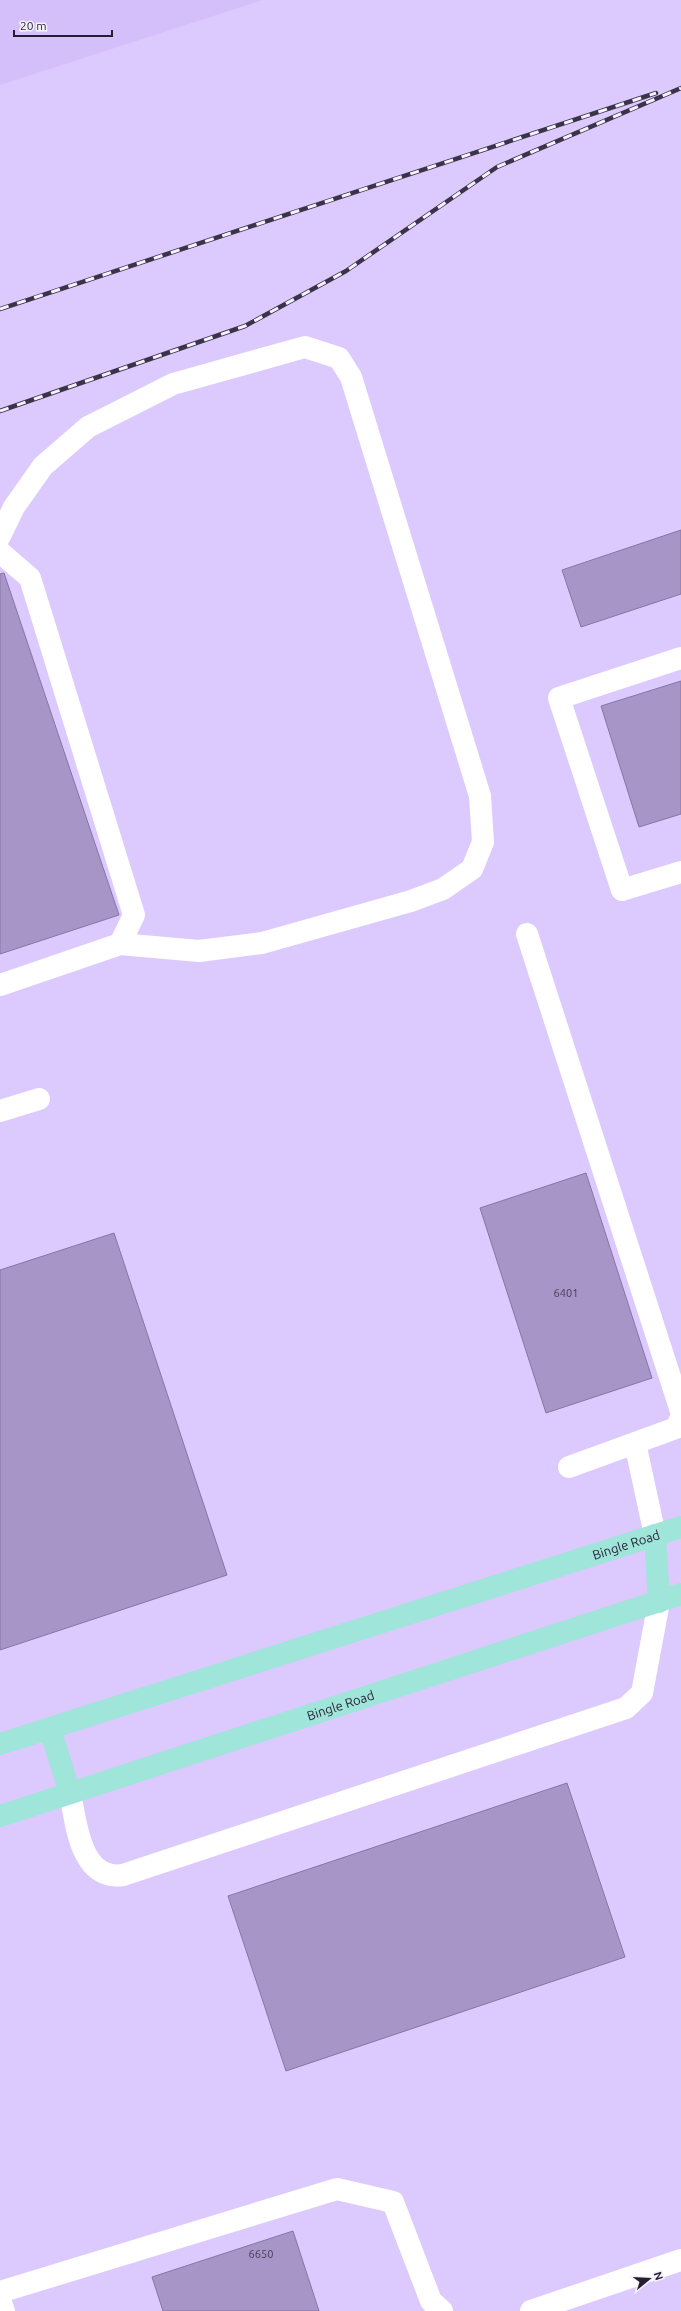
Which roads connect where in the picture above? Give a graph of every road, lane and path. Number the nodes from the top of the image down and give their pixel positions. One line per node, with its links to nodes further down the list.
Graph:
1 (0, 536): 6 (lane)
2 (0, 552): 6 (lane)
3 (681, 658): 4 (lane)
4 (681, 872)
5 (527, 934): 10 (lane)
6 (120, 944): 7 (lane)
7 (0, 984)
8 (39, 1099): 9 (lane)
9 (0, 1111)
10 (681, 1411)
11 (681, 1418): 12 (lane)
12 (635, 1443): 13 (lane); 15 (lane)
13 (569, 1467)
14 (681, 1527): 15 (main road, Bingle Road)
15 (655, 1535): 17 (main road); 18 (main road, Bingle Road)
16 (681, 1594): 17 (main road, Bingle Road)
17 (659, 1602): 20 (main road, Bingle Road); 20 (lane)
18 (50, 1729): 19 (main road, Bingle Road); 20 (main road)
19 (0, 1744)
20 (70, 1792): 21 (main road, Bingle Road)
21 (0, 1816)
22 (681, 2260): 27 (lane)
23 (0, 2292): 26 (lane)
24 (0, 2300): 25 (lane)
25 (4, 2311)
26 (442, 2311)
27 (531, 2311)

